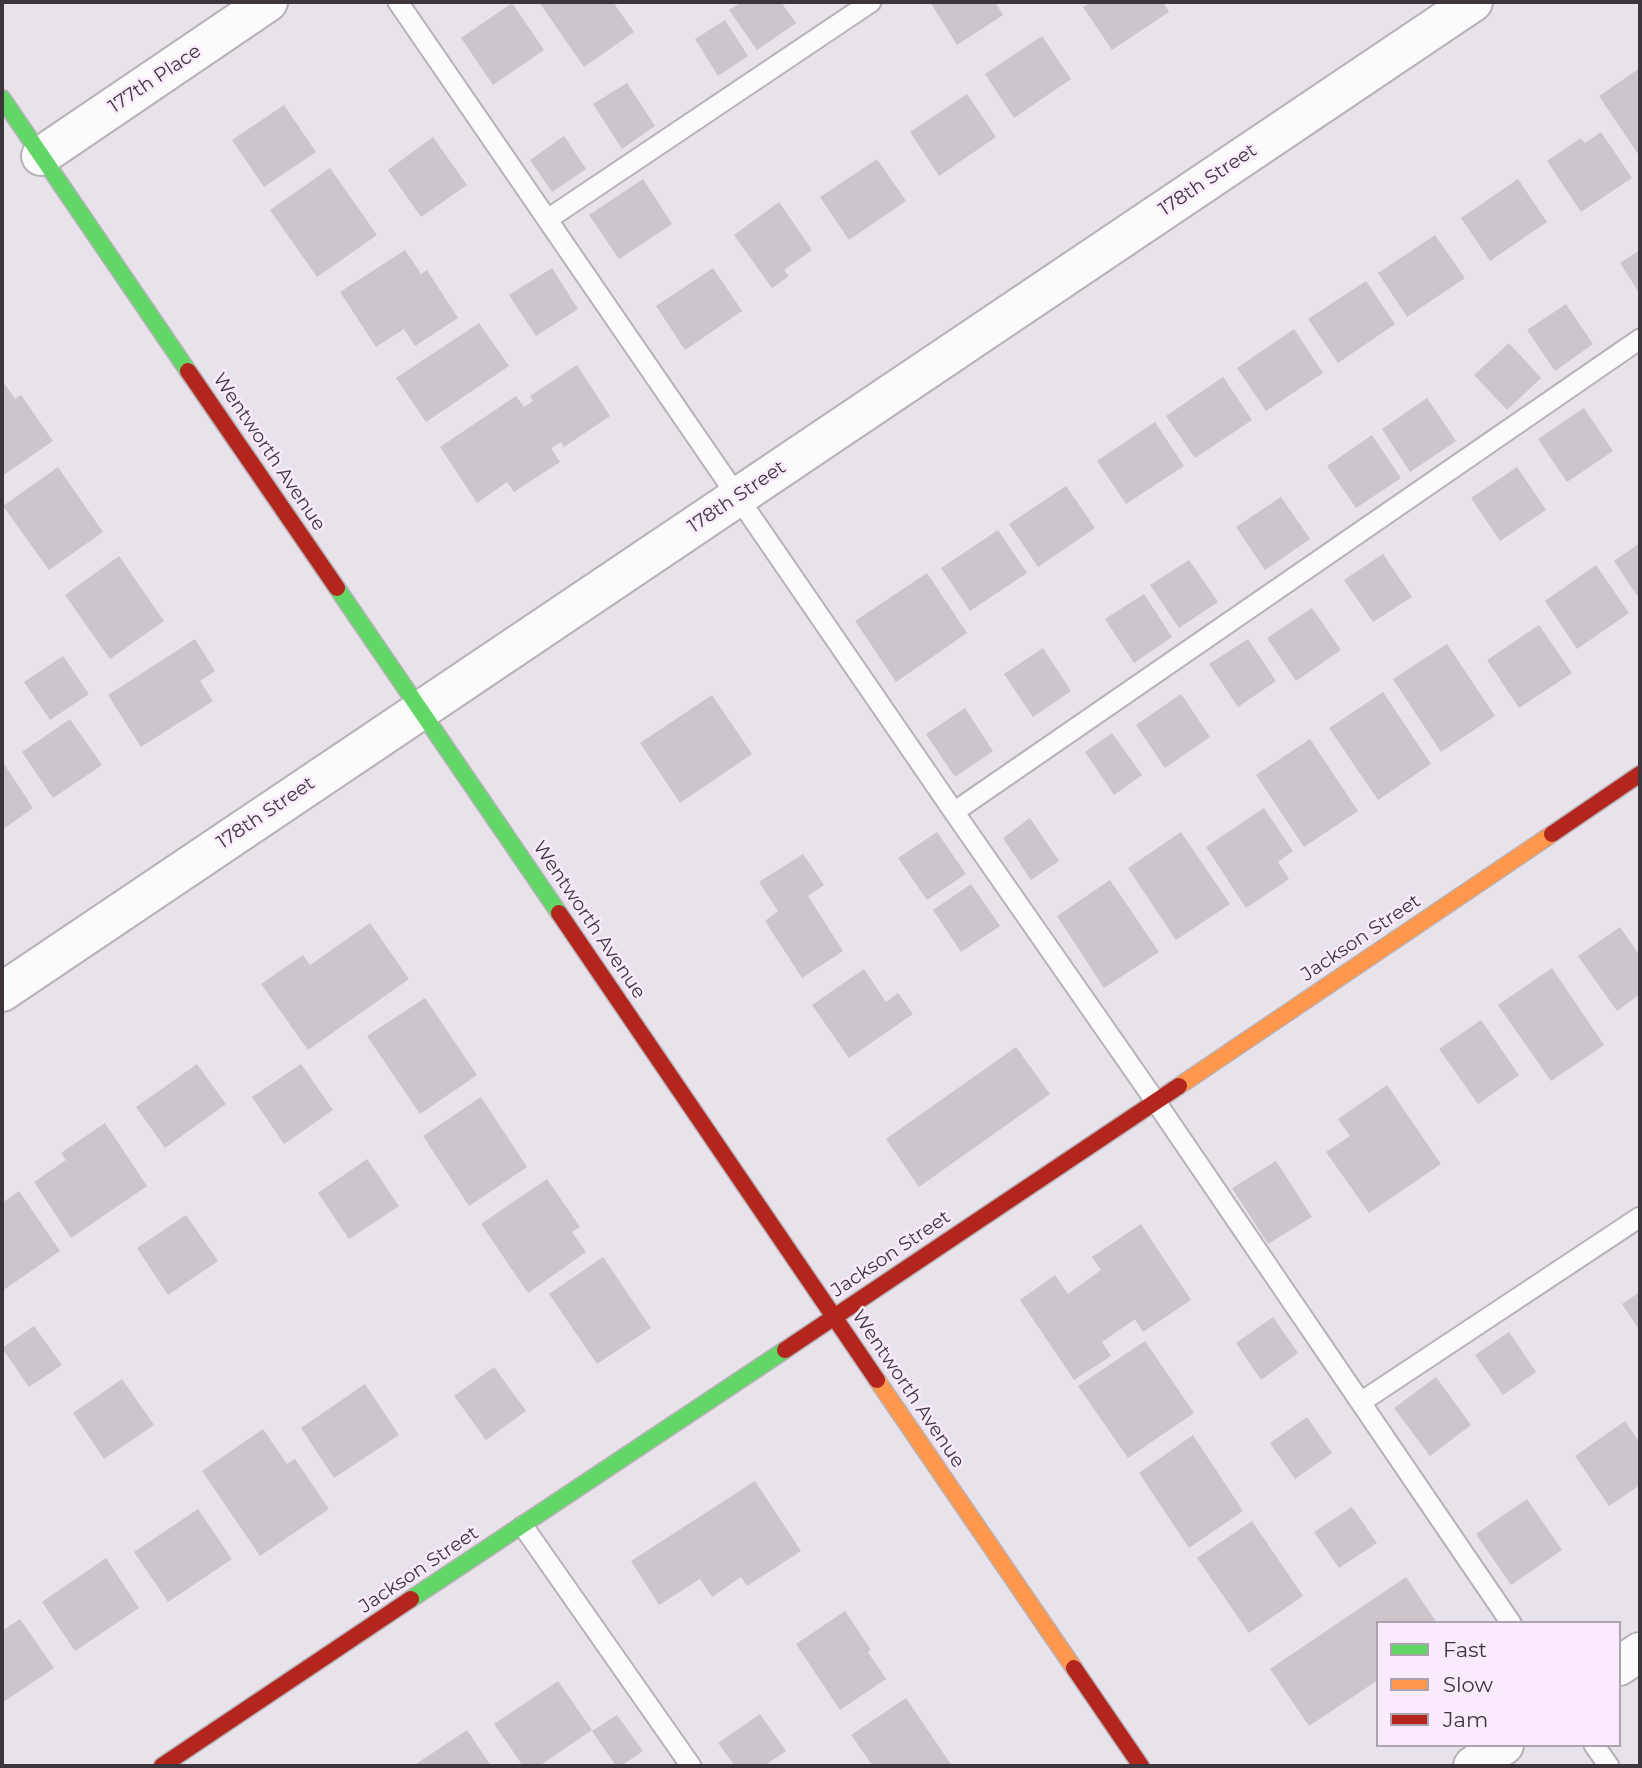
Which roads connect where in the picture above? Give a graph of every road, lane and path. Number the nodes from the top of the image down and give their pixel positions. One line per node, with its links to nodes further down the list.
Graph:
1 (268, 2): 6 (street, 177th Place)
2 (398, 2): 7 (lane)
3 (871, 2): 7 (lane)
4 (1473, 2): 9 (street, 178th Street)
5 (2, 98): 6 (street, Wentworth Avenue)
6 (41, 156): 10 (street, Wentworth Avenue)
7 (548, 219): 9 (lane)
8 (1640, 339): 12 (lane)
9 (737, 497): 10 (street, 178th Street); 12 (lane)
10 (419, 709): 13 (street, 178th Street); 16 (street, Wentworth Avenue)
11 (1640, 774): 14 (street, Jackson Street)
12 (954, 812): 14 (lane)
13 (2, 992)
14 (1156, 1102): 16 (street, Jackson Street); 17 (lane)
15 (1640, 1217): 17 (lane)
16 (834, 1317): 18 (street, Jackson Street); 26 (street, Wentworth Avenue)
17 (1361, 1402): 19 (lane)
18 (523, 1526): 24 (street, Jackson Street); 25 (lane)
19 (1510, 1621)
20 (1640, 1652): 21 (street)
21 (1621, 1666)
22 (1501, 1747): 27 (street)
23 (1595, 1747): 28 (lane)
24 (162, 1766)
25 (691, 1766)
26 (1141, 1766)
27 (1473, 1766)
28 (1609, 1766)

